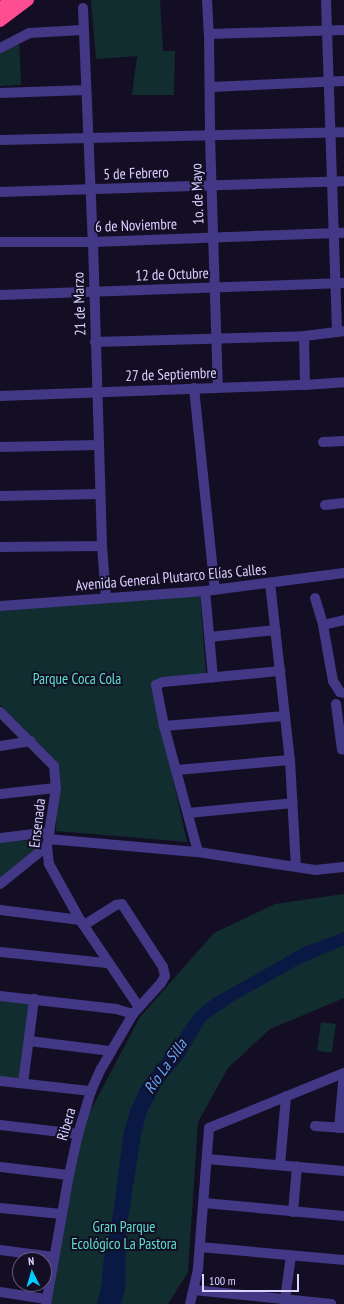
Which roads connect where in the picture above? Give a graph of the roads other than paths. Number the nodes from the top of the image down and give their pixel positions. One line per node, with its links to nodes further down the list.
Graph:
1 (12, 0): 5 (highway)
2 (28, 0): 7 (highway)
3 (207, 0): 11 (street, 1o. de Mayo)
4 (326, 0): 10 (street)
5 (0, 8)
6 (83, 8): 8 (street, 21 de Marzo)
7 (0, 21)
8 (82, 30): 12 (street); 16 (street, 21 de Marzo)
9 (344, 30): 10 (street)
10 (327, 31): 11 (street); 14 (street)
11 (209, 34): 15 (street, 1o. de Mayo)
12 (0, 48)
13 (344, 81): 14 (street)
14 (329, 82): 15 (street); 18 (street)
15 (210, 87): 20 (street, 1o. de Mayo)
16 (86, 90): 17 (street); 21 (street, 21 de Marzo)
17 (0, 93)
18 (330, 132): 19 (street); 20 (street); 24 (street)
19 (344, 132)
20 (210, 137): 21 (street); 25 (street, 1o. de Mayo)
21 (89, 138): 22 (street); 26 (street, 21 de Marzo)
22 (0, 140)
23 (344, 181): 24 (street, 5 de Febrero)
24 (332, 182): 25 (street, 5 de Febrero); 28 (street)
25 (212, 185): 26 (street, 5 de Febrero); 29 (street, 1o. de Mayo)
26 (91, 189): 27 (street, 5 de Febrero); 31 (street, 21 de Marzo)
27 (0, 192)
28 (339, 233): 29 (street, 6 de Noviembre); 32 (street)
29 (214, 238): 31 (street, 6 de Noviembre); 33 (street, 1o. de Mayo)
30 (0, 242): 31 (street, 6 de Noviembre)
31 (93, 242): 34 (street, 21 de Marzo)
32 (340, 284): 33 (street, 12 de Octubre); 36 (street)
33 (215, 288): 34 (street, 12 de Octubre); 38 (street, 1o. de Mayo)
34 (94, 292): 35 (street, 12 de Octubre); 39 (street, 21 de Marzo)
35 (0, 295)
36 (341, 331): 37 (street)
37 (304, 336): 38 (street); 41 (street)
38 (216, 338): 39 (street); 42 (street, 1o. de Mayo)
39 (96, 342): 44 (street, 21 de Marzo)
40 (344, 382): 41 (street, 27 de Septiembre)
41 (305, 385): 42 (street, 27 de Septiembre)
42 (218, 387): 43 (street, 27 de Septiembre)
43 (194, 388): 44 (street, 27 de Septiembre); 58 (street)
44 (97, 392): 45 (street, 27 de Septiembre); 48 (street, 21 de Marzo)
45 (0, 396)
46 (344, 441): 47 (street)
47 (323, 442)
48 (99, 445): 49 (street); 50 (street, 21 de Marzo)
49 (0, 447)
50 (100, 494): 51 (street); 54 (street, 21 de Marzo)
51 (0, 496)
52 (344, 503): 53 (street)
53 (325, 505)
54 (102, 546): 55 (street); 59 (street, 21 de Marzo)
55 (0, 547)
56 (344, 573): 57 (street, Avenida General Plutarco Elías Calles)
57 (270, 583): 58 (street, Avenida General Plutarco Elías Calles); 64 (street)
58 (210, 590): 59 (street, Avenida General Plutarco Elías Calles); 65 (street)
59 (106, 598): 61 (street, Avenida General Plutarco Elías Calles)
60 (315, 598): 63 (street)
61 (0, 606)
62 (344, 620): 63 (street)
63 (323, 625): 68 (street)
64 (276, 630): 65 (street); 66 (street)
65 (210, 637): 67 (street)
66 (280, 671): 67 (street); 71 (street)
67 (213, 678): 72 (street)
68 (342, 692)
69 (336, 704): 73 (street)
70 (0, 712): 74 (street, Ensenada)
71 (285, 716): 72 (street); 77 (street)
72 (164, 726): 78 (street)
73 (342, 730): 76 (street)
74 (31, 741): 75 (street); 79 (street, Ensenada)
75 (0, 746)
76 (342, 750)
77 (290, 760): 78 (street); 81 (street)
78 (177, 770): 82 (street)
79 (56, 788): 80 (street); 84 (street, Ensenada)
80 (0, 794)
81 (293, 803): 82 (street); 86 (street)
82 (188, 812): 85 (street)
83 (0, 838): 84 (street)
84 (48, 839): 85 (street); 88 (street); 90 (street, Ensenada)
85 (198, 852): 86 (street)
86 (296, 866): 87 (street)
87 (344, 866)
88 (0, 884)
89 (0, 910): 90 (street)
90 (82, 922): 92 (street, Ensenada); 95 (street, Ribera)
91 (0, 952): 92 (street)
92 (108, 963): 95 (street, Ensenada)
93 (0, 996): 94 (street)
94 (34, 999): 95 (street); 96 (street)
95 (136, 1011): 97 (street, Ribera)
96 (29, 1041): 97 (street); 100 (street)
97 (111, 1051): 101 (street, Ribera)
98 (344, 1073): 102 (street); 105 (street)
99 (0, 1081): 100 (street)
100 (23, 1083): 101 (street)
101 (91, 1091): 106 (street, Ribera)
102 (286, 1096): 107 (street); 108 (street)
103 (0, 1125): 106 (street)
104 (315, 1126): 105 (street)
105 (341, 1128)
106 (78, 1134): 112 (street, Ribera)
107 (207, 1159): 108 (street); 113 (street)
108 (280, 1165): 109 (street)
109 (297, 1166): 111 (street); 115 (street)
110 (0, 1167): 112 (street)
111 (344, 1171)
112 (69, 1175): 116 (street, Ribera)
113 (204, 1203): 115 (street); 118 (street)
114 (0, 1208): 116 (street)
115 (294, 1212): 117 (street)
116 (62, 1214): 121 (street, Ribera)
117 (344, 1216)
118 (200, 1247): 120 (street); 123 (street)
119 (0, 1250): 121 (street)
120 (291, 1255): 122 (street); 125 (street)
121 (54, 1257): 126 (street, Ribera)
122 (344, 1260)
123 (194, 1290): 125 (street); 127 (street)
124 (0, 1292): 126 (street)
125 (285, 1300): 128 (street)
126 (46, 1301)
127 (190, 1304)
128 (331, 1304)

